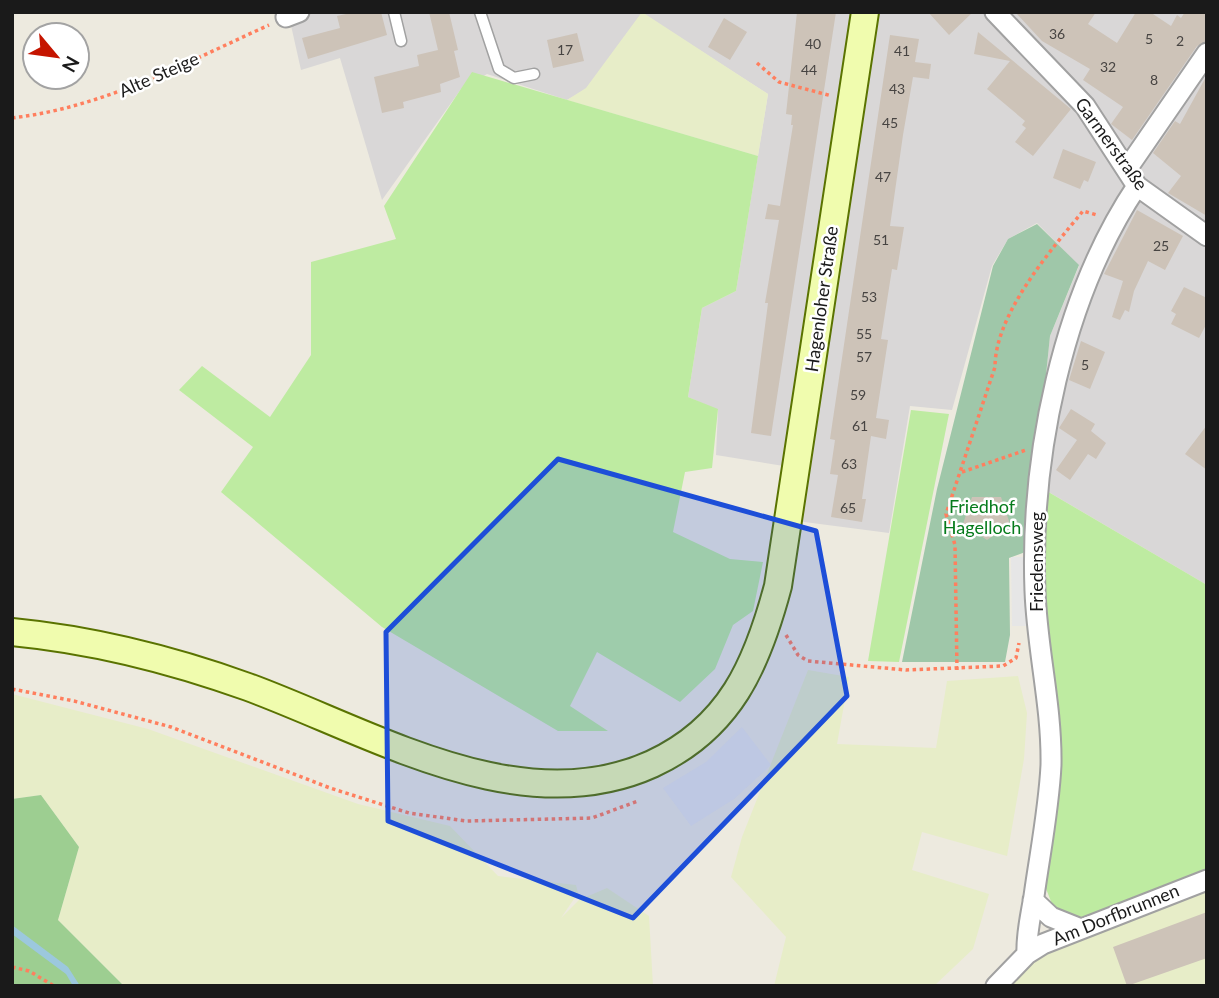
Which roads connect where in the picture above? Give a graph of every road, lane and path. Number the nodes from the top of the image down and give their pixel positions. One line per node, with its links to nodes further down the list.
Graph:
1 (394, 12): 6 (lane)
2 (480, 12): 9 (lane)
3 (865, 12): 10 (street, Hagenloher Straße)
4 (995, 12): 12 (street, Garmerstraße)
5 (292, 15): 11 (path, Alte Steige)
6 (401, 41)
7 (1207, 53): 12 (street)
8 (757, 63): 10 (path)
9 (534, 74)
10 (851, 100): 18 (street, Hagenloher Straße)
11 (12, 118)
12 (1127, 169): 13 (street, Garmerstraße)
13 (1137, 186): 14 (street, Friedensweg); 15 (street, Garmerstraße)
14 (1117, 219): 16 (street, Friedensweg); 17 (path)
15 (1207, 236)
16 (1043, 445): 17 (path); 19 (street, Friedensweg)
17 (962, 472): 21 (path)
18 (769, 619): 20 (street, Hagenloher Straße); 21 (path)
19 (1037, 630): 21 (path); 25 (street, Friedensweg)
20 (12, 632)
21 (957, 670)
22 (12, 689): 23 (path)
23 (638, 801)
24 (1207, 880): 26 (street, Am Dorfbrunnen)
25 (1033, 900): 26 (street); 27 (street, Friedensweg)
26 (1081, 929): 27 (street, Am Dorfbrunnen)
27 (1027, 954): 30 (street)
28 (12, 967): 29 (path)
29 (54, 986)
30 (996, 986)

